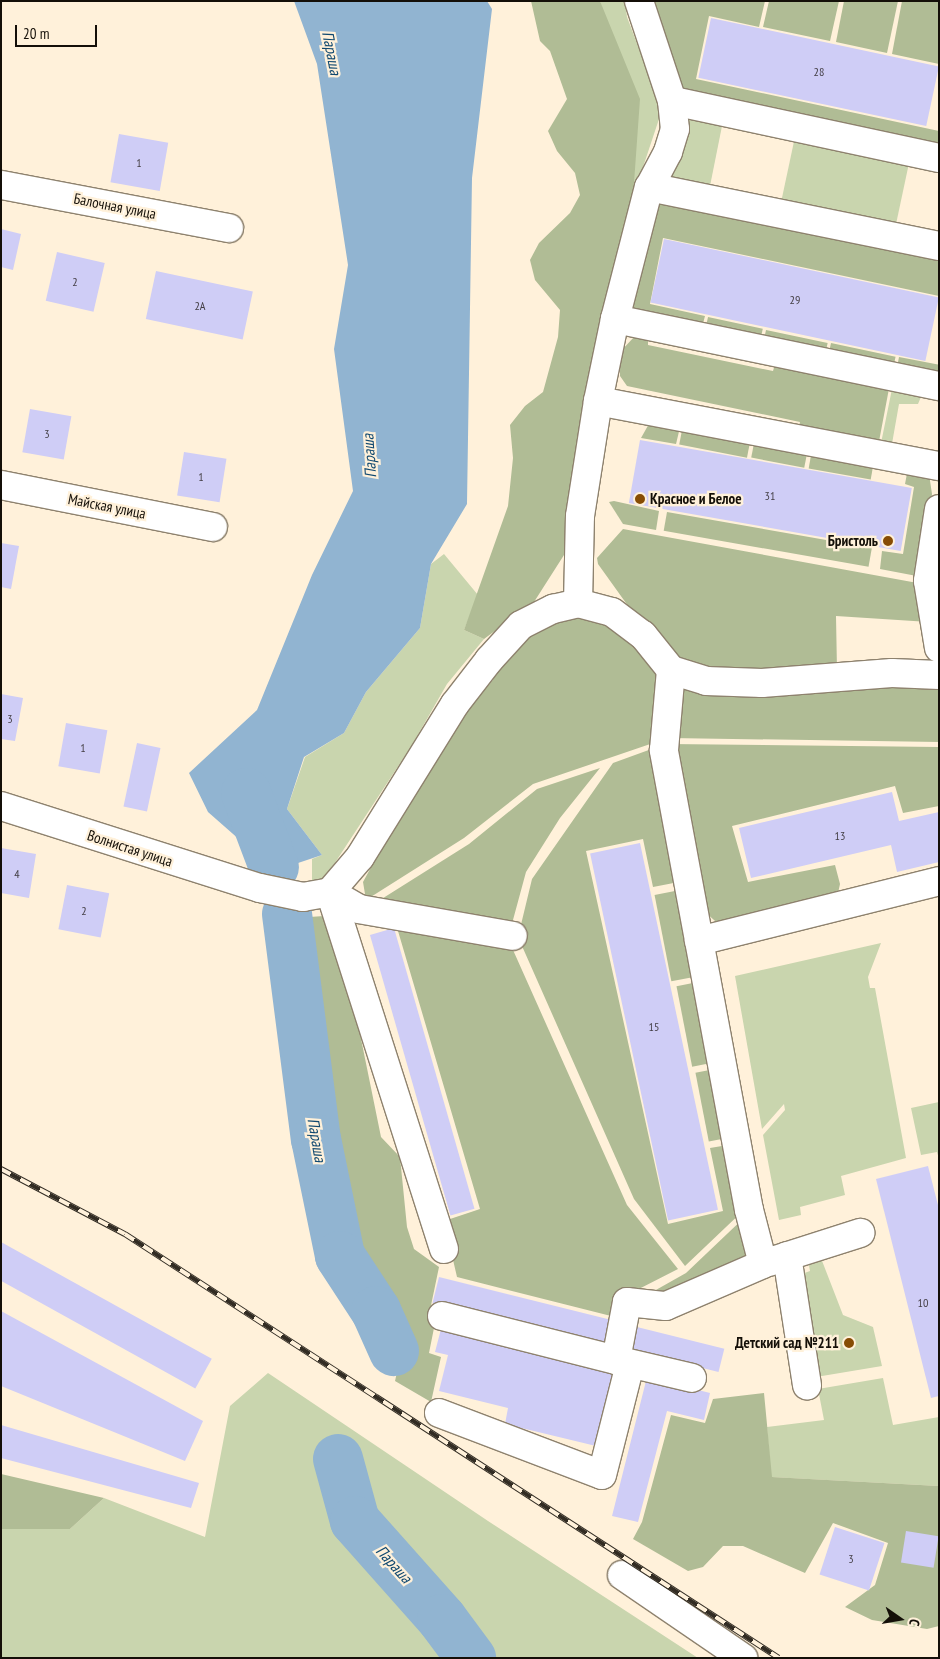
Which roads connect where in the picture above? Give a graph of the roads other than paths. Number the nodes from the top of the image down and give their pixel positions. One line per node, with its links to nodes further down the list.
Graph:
1 (639, 1): 2 (street)
2 (672, 101): 3 (street); 5 (street)
3 (939, 158)
4 (1, 185): 6 (street, Балочная улица)
5 (649, 187): 7 (street); 8 (street)
6 (229, 228)
7 (939, 246)
8 (615, 319): 9 (street); 10 (street)
9 (939, 386)
10 (598, 401): 11 (street); 15 (street)
11 (939, 466)
12 (1, 485): 14 (street, Майская улица)
13 (939, 509): 16 (street)
14 (213, 527)
15 (578, 603): 17 (street); 21 (street)
16 (939, 648)
17 (671, 670): 18 (street); 23 (street)
18 (939, 675)
19 (1, 806): 21 (street, Волнистая улица)
20 (939, 881): 23 (street)
21 (330, 892): 22 (street); 25 (street)
22 (513, 936)
23 (699, 941): 26 (street)
24 (860, 1233): 26 (street)
25 (444, 1249)
26 (775, 1260): 28 (street); 30 (street)
27 (442, 1316): 28 (street)
28 (623, 1362): 29 (street); 31 (street)
29 (692, 1378)
30 (807, 1385)
31 (438, 1413)
32 (622, 1575): 33 (street)
33 (743, 1658)

